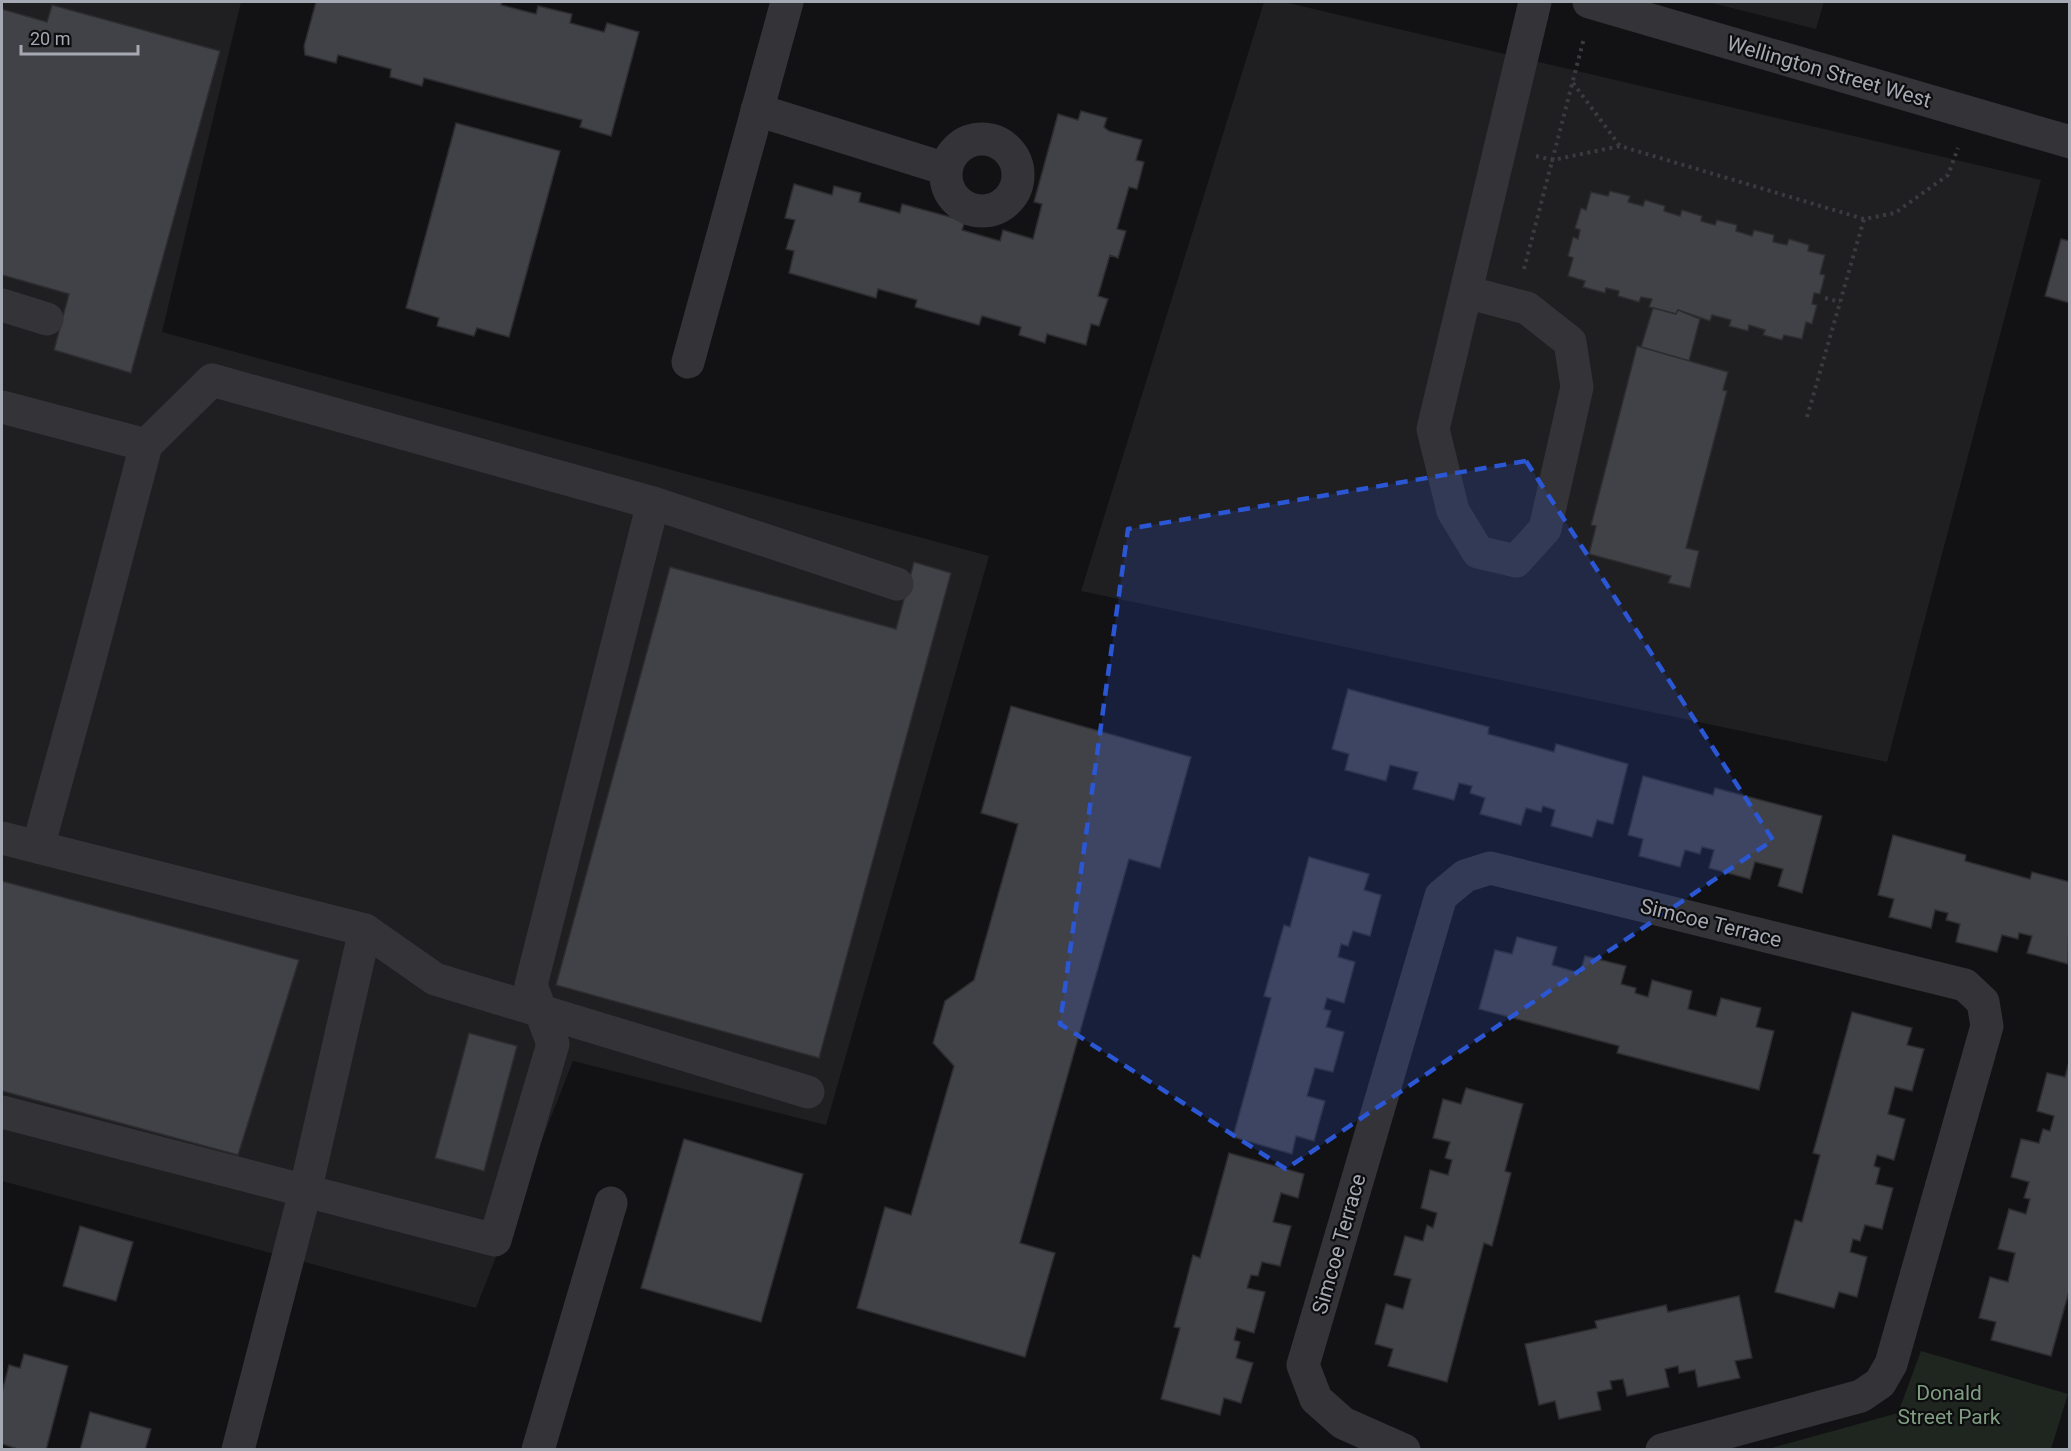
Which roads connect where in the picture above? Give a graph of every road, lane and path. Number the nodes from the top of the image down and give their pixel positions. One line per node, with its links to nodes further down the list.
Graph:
1 (787, 2): 5 (street)
2 (1535, 2): 9 (street)
3 (1591, 2): 4 (path); 6 (street, Wellington Street West)
4 (1573, 83): 8 (path); 10 (path)
5 (757, 110): 11 (street); 19 (street)
6 (1970, 113): 7 (street, Wellington Street West); 12 (path)
7 (2070, 142)
8 (1620, 146): 10 (path); 12 (path)
9 (1500, 147): 10 (path); 13 (street)
10 (1553, 160): 17 (path)
11 (946, 169)
12 (1864, 219): 15 (path)
13 (1466, 292): 17 (street); 17 (street)
14 (1826, 298): 15 (path)
15 (1840, 302): 21 (path)
16 (2, 305): 18 (street)
17 (1515, 305)
18 (47, 319)
19 (688, 362)
20 (2, 407): 22 (street)
21 (1807, 417)
22 (146, 445): 23 (street); 26 (street)
23 (653, 503): 24 (street); 28 (street)
24 (897, 584)
25 (2, 838): 26 (street)
26 (38, 847): 27 (street)
27 (365, 930): 28 (street); 31 (street)
28 (541, 1010): 29 (street); 31 (street)
29 (808, 1092)
30 (2, 1112): 31 (street)
31 (305, 1192): 33 (street)
32 (611, 1203): 34 (street)
33 (238, 1449)
34 (538, 1449)
35 (1404, 1449): 36 (street, Simcoe Terrace)
36 (1662, 1449)

